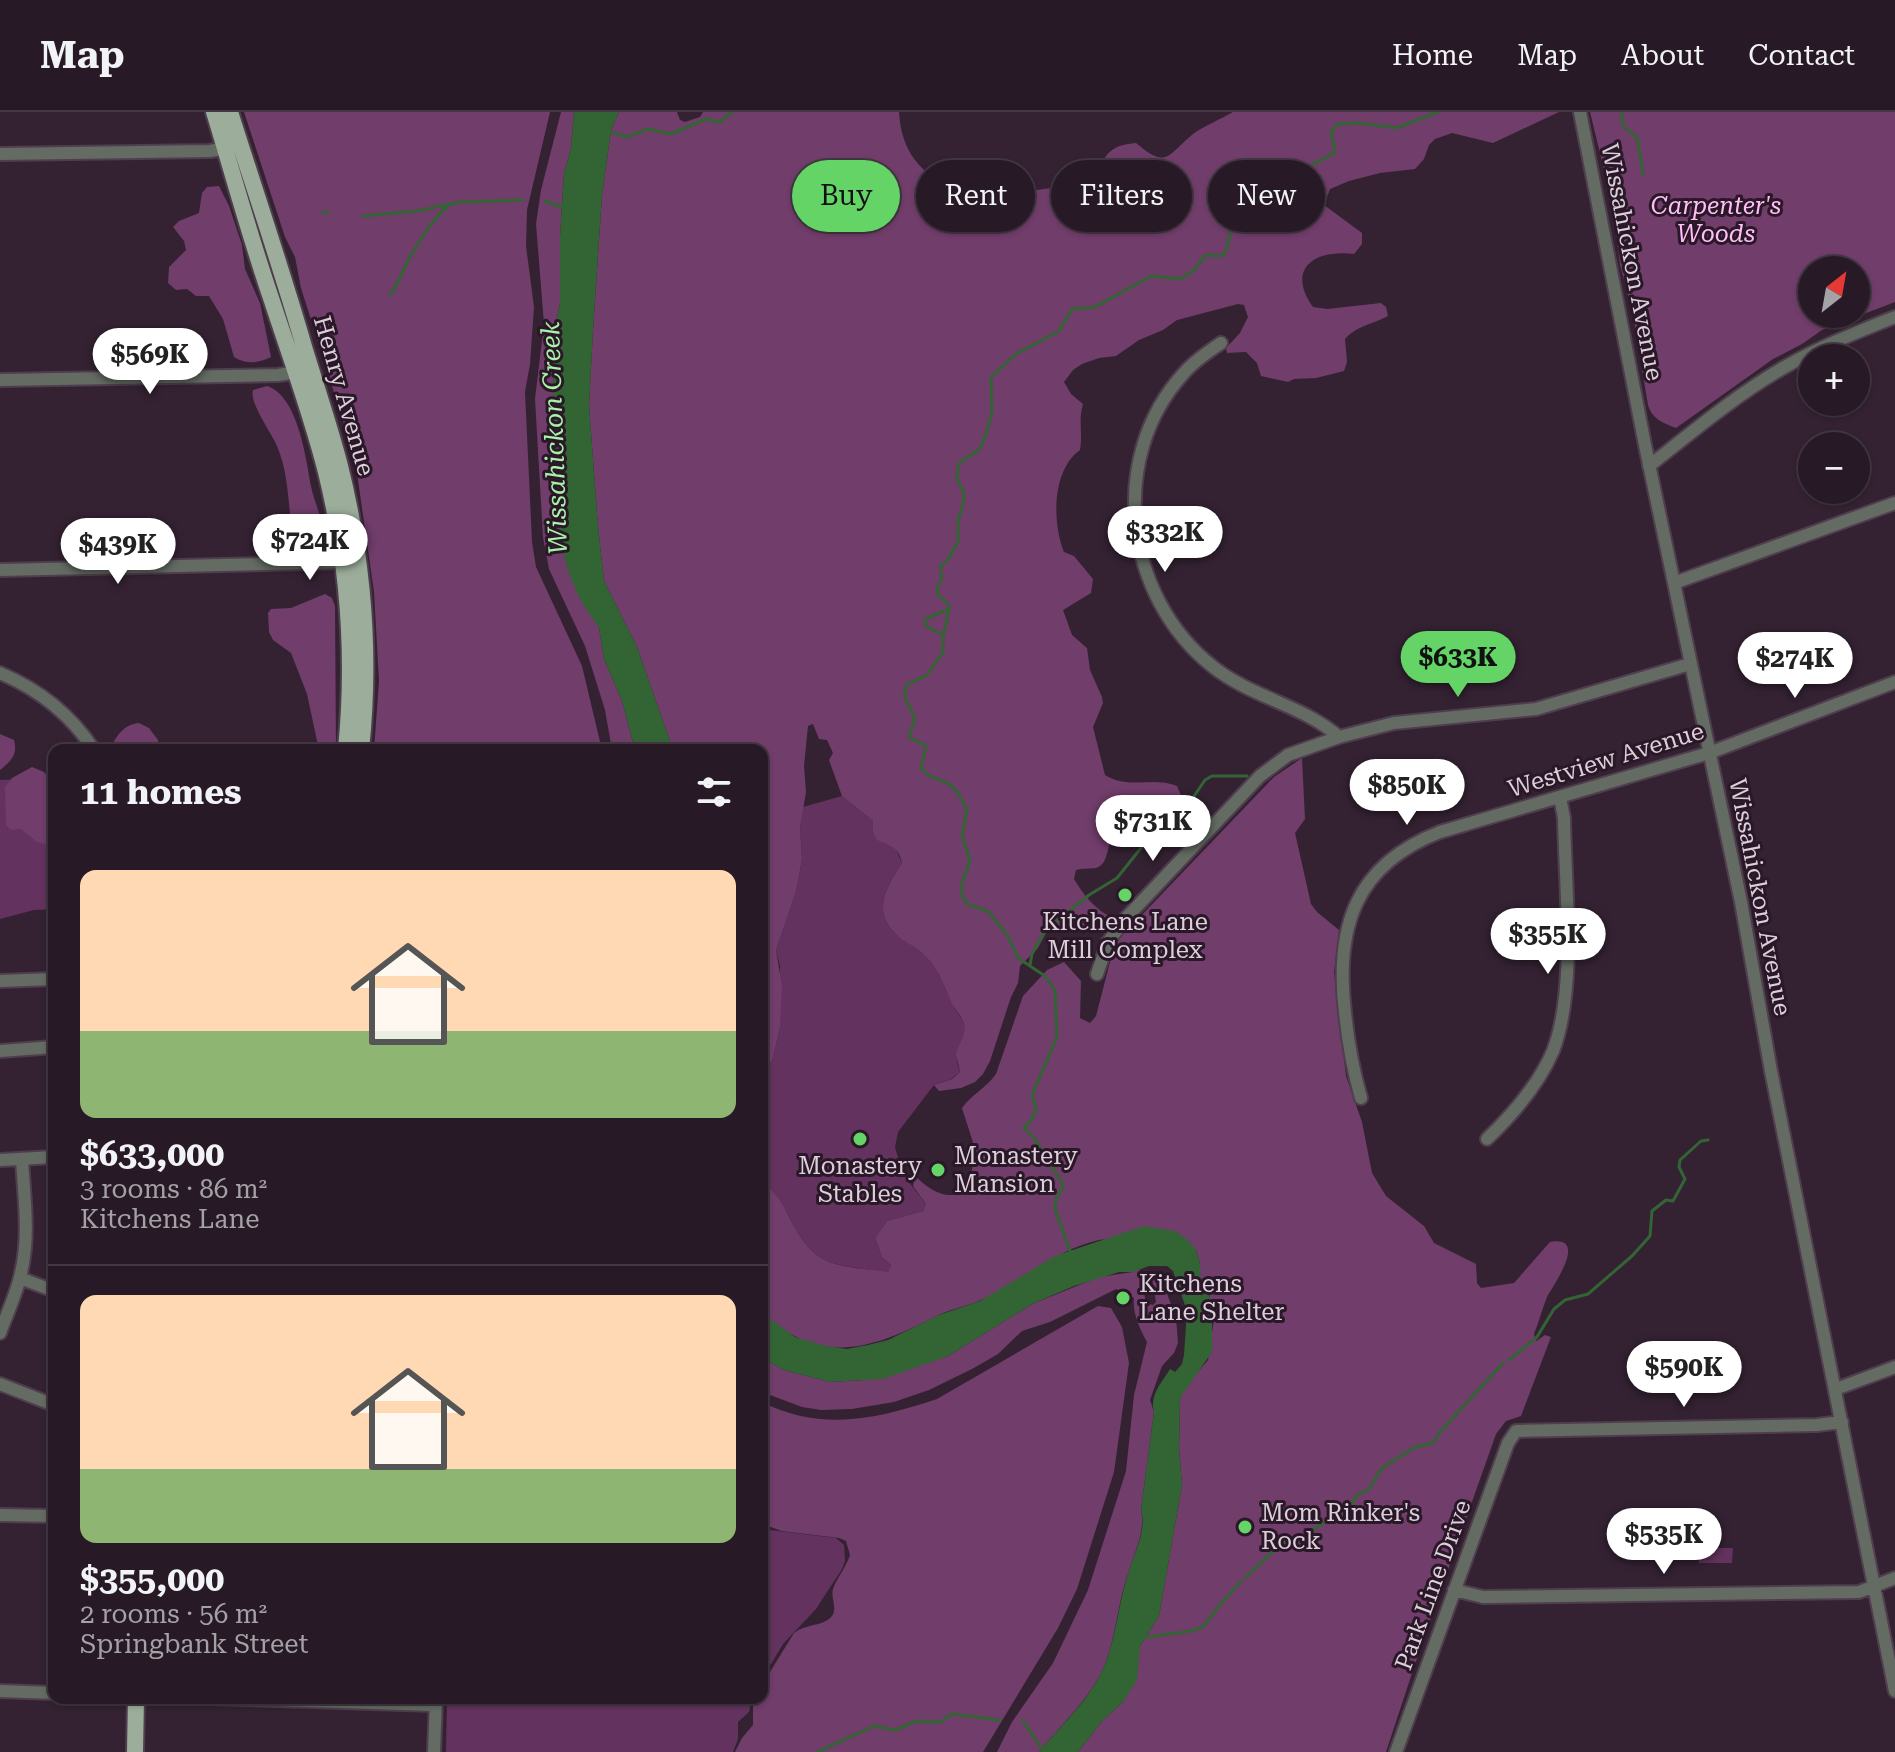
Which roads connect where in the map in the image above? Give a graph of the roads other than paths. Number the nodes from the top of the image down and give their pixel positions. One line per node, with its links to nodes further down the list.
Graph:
1 (214, 112): 4 (main road, Henry Avenue)
2 (230, 112): 4 (main road, Henry Avenue)
3 (1580, 112): 10 (street, Wissahickon Avenue)
4 (233, 147): 5 (street); 8 (main road, Henry Avenue)
5 (0, 154)
6 (1895, 317): 10 (street)
7 (1221, 343): 18 (street)
8 (304, 371): 9 (street); 12 (main road, Henry Avenue)
9 (0, 380)
10 (1649, 466): 14 (street, Wissahickon Avenue)
11 (1895, 503): 14 (street)
12 (350, 562): 13 (street); 20 (main road, Henry Avenue); 21 (main road, Henry Avenue)
13 (0, 570)
14 (1674, 583): 15 (street, Wissahickon Avenue)
15 (1690, 664): 18 (street); 22 (street, Wissahickon Avenue)
16 (0, 673): 19 (street)
17 (1895, 682): 22 (street, Westview Avenue)
18 (1339, 737): 24 (street)
19 (89, 744)
20 (346, 744)
21 (361, 744)
22 (1709, 753): 23 (street, Westview Avenue); 39 (street, Wissahickon Avenue)
23 (1560, 797): 29 (street, Westview Avenue); 30 (street)
24 (1097, 974)
25 (48, 979): 26 (street)
26 (0, 981)
27 (48, 1047): 28 (street)
28 (0, 1051)
29 (1361, 1098)
30 (1487, 1139)
31 (48, 1157): 32 (street)
32 (22, 1159): 33 (street); 34 (street)
33 (0, 1160)
34 (20, 1278): 35 (street); 36 (street)
35 (48, 1289)
36 (0, 1333)
37 (1895, 1367): 39 (street)
38 (0, 1384): 40 (street)
39 (1836, 1389): 41 (street, Wissahickon Avenue)
40 (48, 1403)
41 (1842, 1422): 45 (street, Wissahickon Avenue); 46 (street, Park Line Drive)
42 (0, 1515): 43 (street)
43 (48, 1516)
44 (1895, 1578): 45 (street)
45 (1875, 1587): 46 (street); 48 (street, Wissahickon Avenue)
46 (1454, 1590): 54 (street, Park Line Drive)
47 (0, 1691): 49 (street)
48 (1895, 1691)
49 (48, 1693)
50 (136, 1704): 52 (main road)
51 (436, 1704): 53 (street)
52 (135, 1752)
53 (434, 1752)
54 (1396, 1752)

